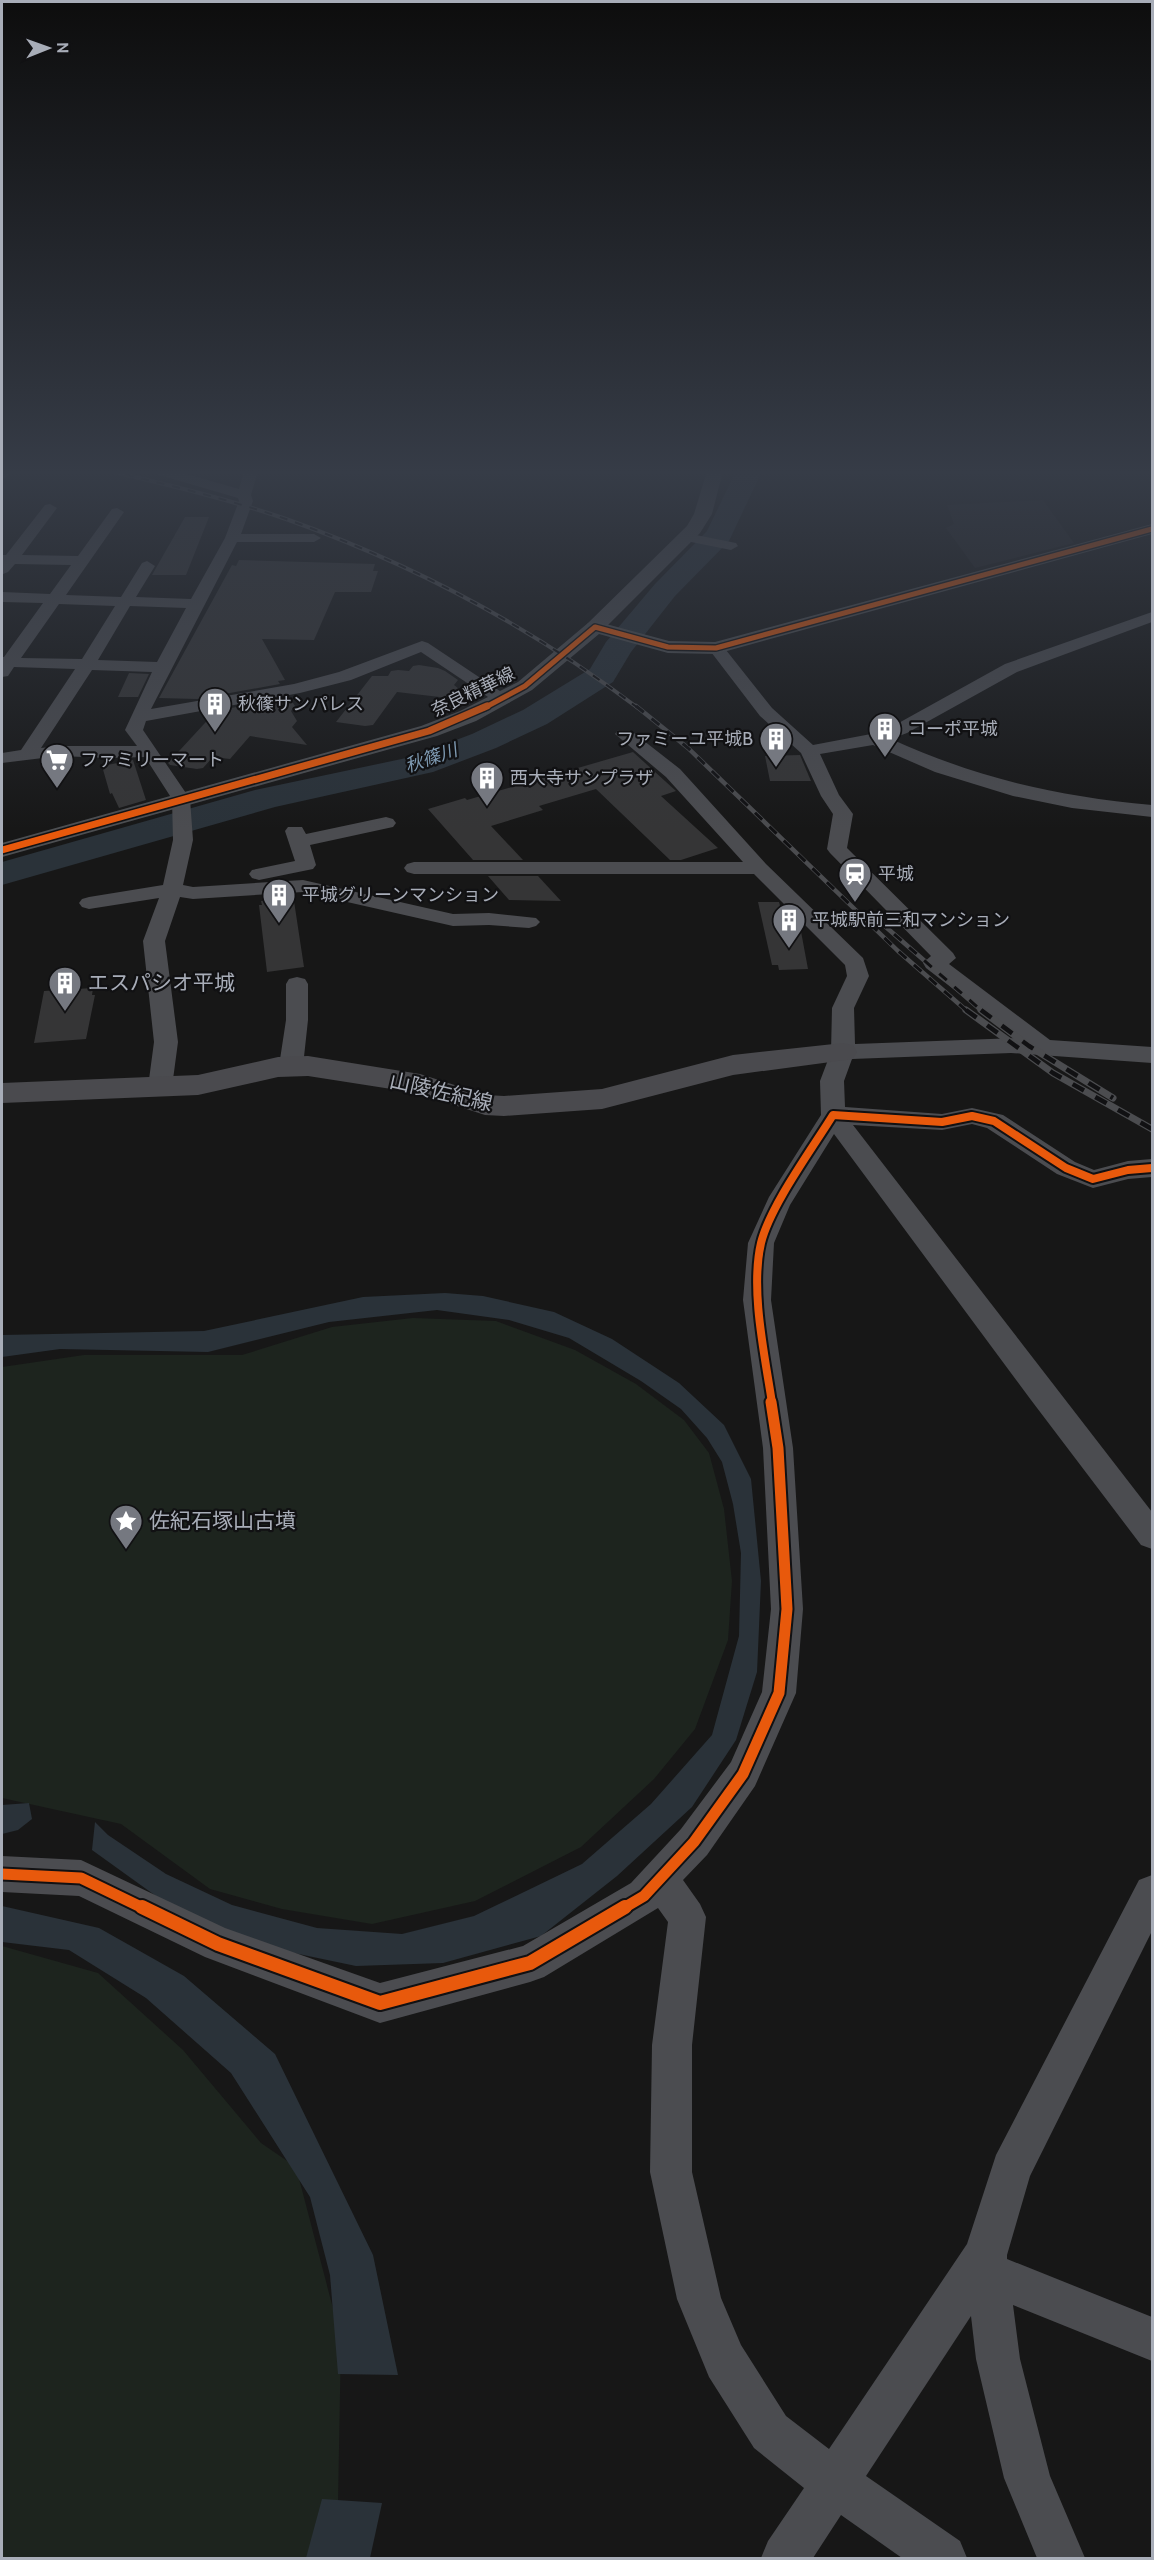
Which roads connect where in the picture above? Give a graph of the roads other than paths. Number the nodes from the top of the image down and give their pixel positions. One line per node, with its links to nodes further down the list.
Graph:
1 (61, 590): 7 (street)
2 (132, 590): 8 (street)
3 (204, 590): 9 (street)
4 (637, 590): 11 (street)
5 (927, 590): 12 (main road)
6 (2, 597): 7 (street)
7 (56, 598): 8 (street); 13 (street)
8 (125, 602): 9 (street); 14 (street)
9 (197, 604): 15 (street)
10 (1152, 617): 19 (street)
11 (601, 629): 12 (main road); 16 (main road, 奈良精華線)
12 (716, 648): 21 (street)
13 (4, 665): 14 (street)
14 (86, 666): 15 (street); 22 (street)
15 (163, 667): 17 (street)
16 (503, 699): 17 (street); 24 (main road, 奈良精華線)
17 (138, 717): 20 (street)
18 (624, 734): 29 (street)
19 (875, 739): 21 (street); 25 (street)
20 (150, 751): 22 (street); 24 (street)
21 (810, 751): 34 (street)
22 (28, 754): 23 (street)
23 (2, 758)
24 (181, 802): 27 (main road, 奈良精華線); 30 (street)
25 (1152, 811)
26 (386, 823): 30 (street)
27 (2, 850)
28 (414, 868): 29 (street)
29 (759, 868): 35 (street)
30 (172, 890): 31 (street); 32 (street); 38 (street)
31 (89, 903)
32 (529, 922)
33 (297, 984): 37 (street)
34 (1044, 1047): 35 (street); 36 (street)
35 (843, 1052): 37 (main road, 山陵佐紀線); 40 (street)
36 (1152, 1055)
37 (291, 1066): 38 (main road, 山陵佐紀線)
38 (160, 1087): 39 (main road, 山陵佐紀線)
39 (2, 1093)
40 (833, 1115): 41 (street); 42 (street); 44 (street)
41 (1152, 1168)
42 (1152, 1535)
43 (2, 1874): 44 (street)
44 (660, 1879): 48 (street)
45 (1152, 1893): 46 (street)
46 (986, 2264): 47 (street); 48 (street); 51 (street)
47 (1152, 2339)
48 (835, 2483): 49 (street); 50 (street)
49 (785, 2559)
50 (944, 2559)
51 (1061, 2559)

